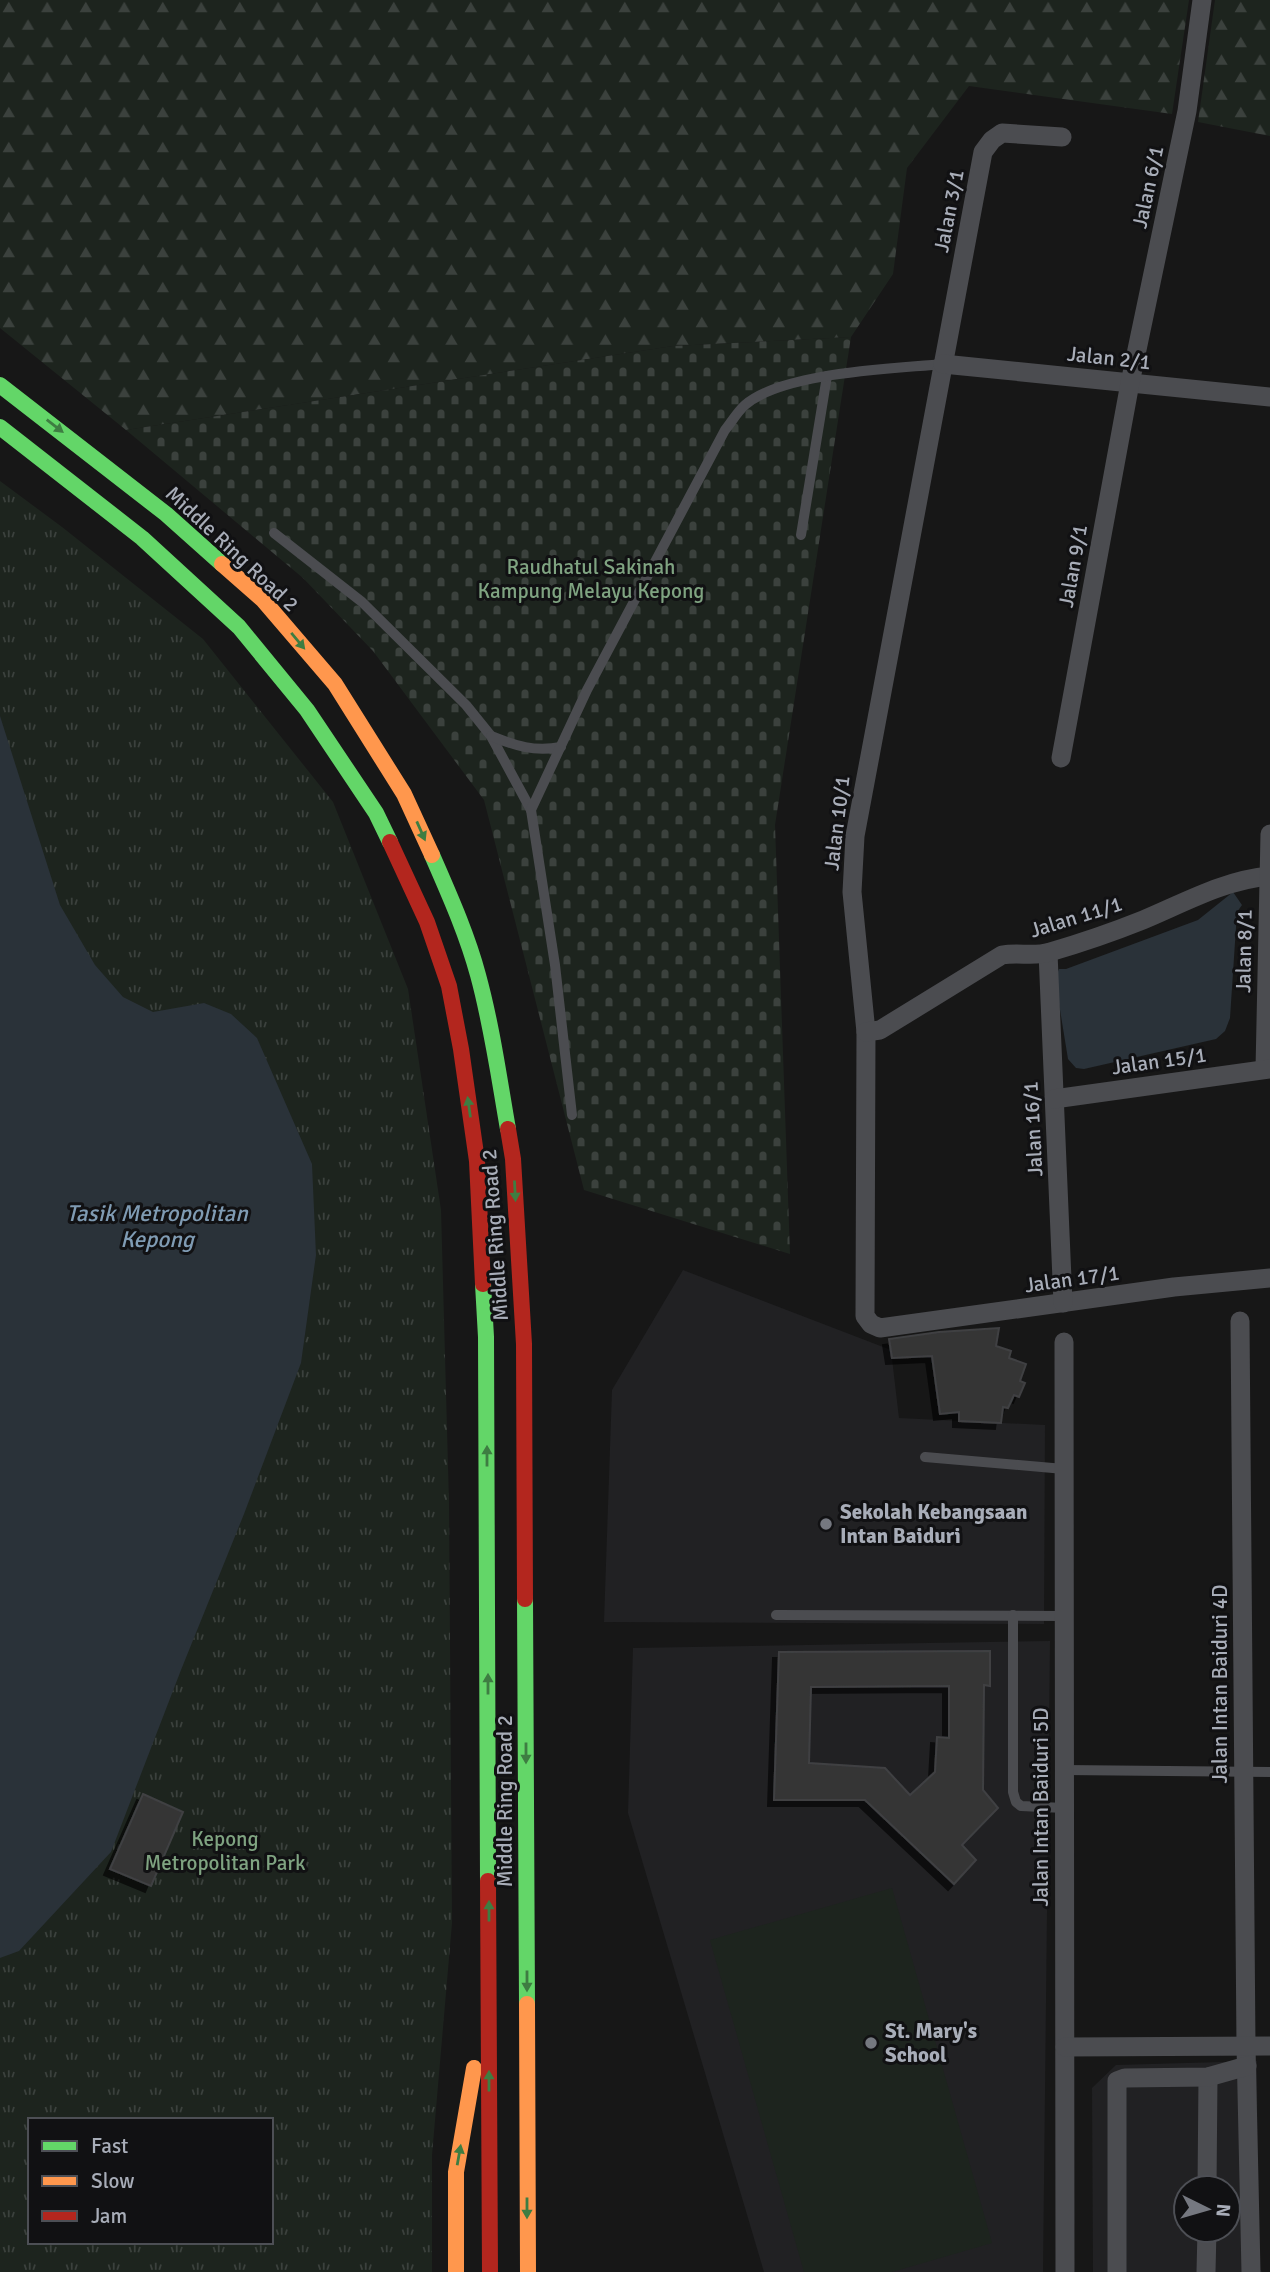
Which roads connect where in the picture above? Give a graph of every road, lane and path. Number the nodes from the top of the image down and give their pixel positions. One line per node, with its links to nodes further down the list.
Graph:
1 (1202, 0): 5 (street, Jalan 6/1)
2 (1062, 136): 3 (street, Jalan 3/1)
3 (943, 364): 4 (lane); 5 (street, Jalan 2/1); 18 (street, Jalan 10/1)
4 (827, 376): 10 (lane); 12 (lane)
5 (1130, 383): 7 (street, Jalan 2/1); 13 (street, Jalan 9/1)
6 (0, 385): 46 (highway, Middle Ring Road 2, one-way to 46)
7 (1270, 397)
8 (0, 427): 36 (highway, Middle Ring Road 2, one-way to 8)
9 (274, 533): 11 (lane)
10 (801, 535)
11 (491, 736): 12 (lane); 14 (lane)
12 (561, 747): 14 (lane)
13 (1061, 758)
14 (531, 810): 21 (lane)
15 (1270, 834): 16 (street, Jalan 8/1)
16 (1269, 876): 17 (street, Jalan 11/1); 19 (street, Jalan 8/1)
17 (1048, 953): 18 (street, Jalan 11/1); 20 (street, Jalan 16/1)
18 (866, 1032): 25 (street, Jalan 10/1)
19 (1268, 1069): 20 (street, Jalan 15/1)
20 (1054, 1099): 23 (street, Jalan 16/1)
21 (572, 1115)
22 (1270, 1278): 23 (street, Jalan 17/1)
23 (1063, 1303): 25 (street, Jalan 17/1)
24 (1240, 1321): 33 (street, Jalan Intan Baiduri 4D)
25 (880, 1328)
26 (1063, 1342): 28 (street, Jalan Intan Baiduri 5D)
27 (925, 1457): 28 (lane)
28 (1064, 1469): 31 (street, Jalan Intan Baiduri 5D)
29 (776, 1615): 30 (lane)
30 (1013, 1615): 31 (lane); 35 (lane)
31 (1064, 1616): 32 (street, Jalan Intan Baiduri 5D)
32 (1064, 1770): 33 (lane); 35 (street, Jalan Intan Baiduri 5D)
33 (1244, 1772): 34 (lane); 37 (street, Jalan Intan Baiduri 4D)
34 (1270, 1772)
35 (1064, 1808): 39 (street, Jalan Intan Baiduri 5D)
36 (489, 1980): 44 (highway, one-way to 36); 45 (highway, Middle Ring Road 2, one-way to 36)
37 (1246, 2046): 38 (street); 39 (street); 40 (street, Jalan Intan Baiduri 4D)
38 (1270, 2046)
39 (1065, 2047): 47 (street, Jalan Intan Baiduri 5D)
40 (1247, 2066): 41 (street); 50 (street, Jalan Intan Baiduri 4D)
41 (1208, 2077): 42 (street); 48 (street)
42 (1207, 2174)
43 (1207, 2244): 49 (street)
44 (456, 2272)
45 (490, 2272)
46 (528, 2272)
47 (1065, 2272)
48 (1117, 2272)
49 (1206, 2272)
50 (1251, 2272)

